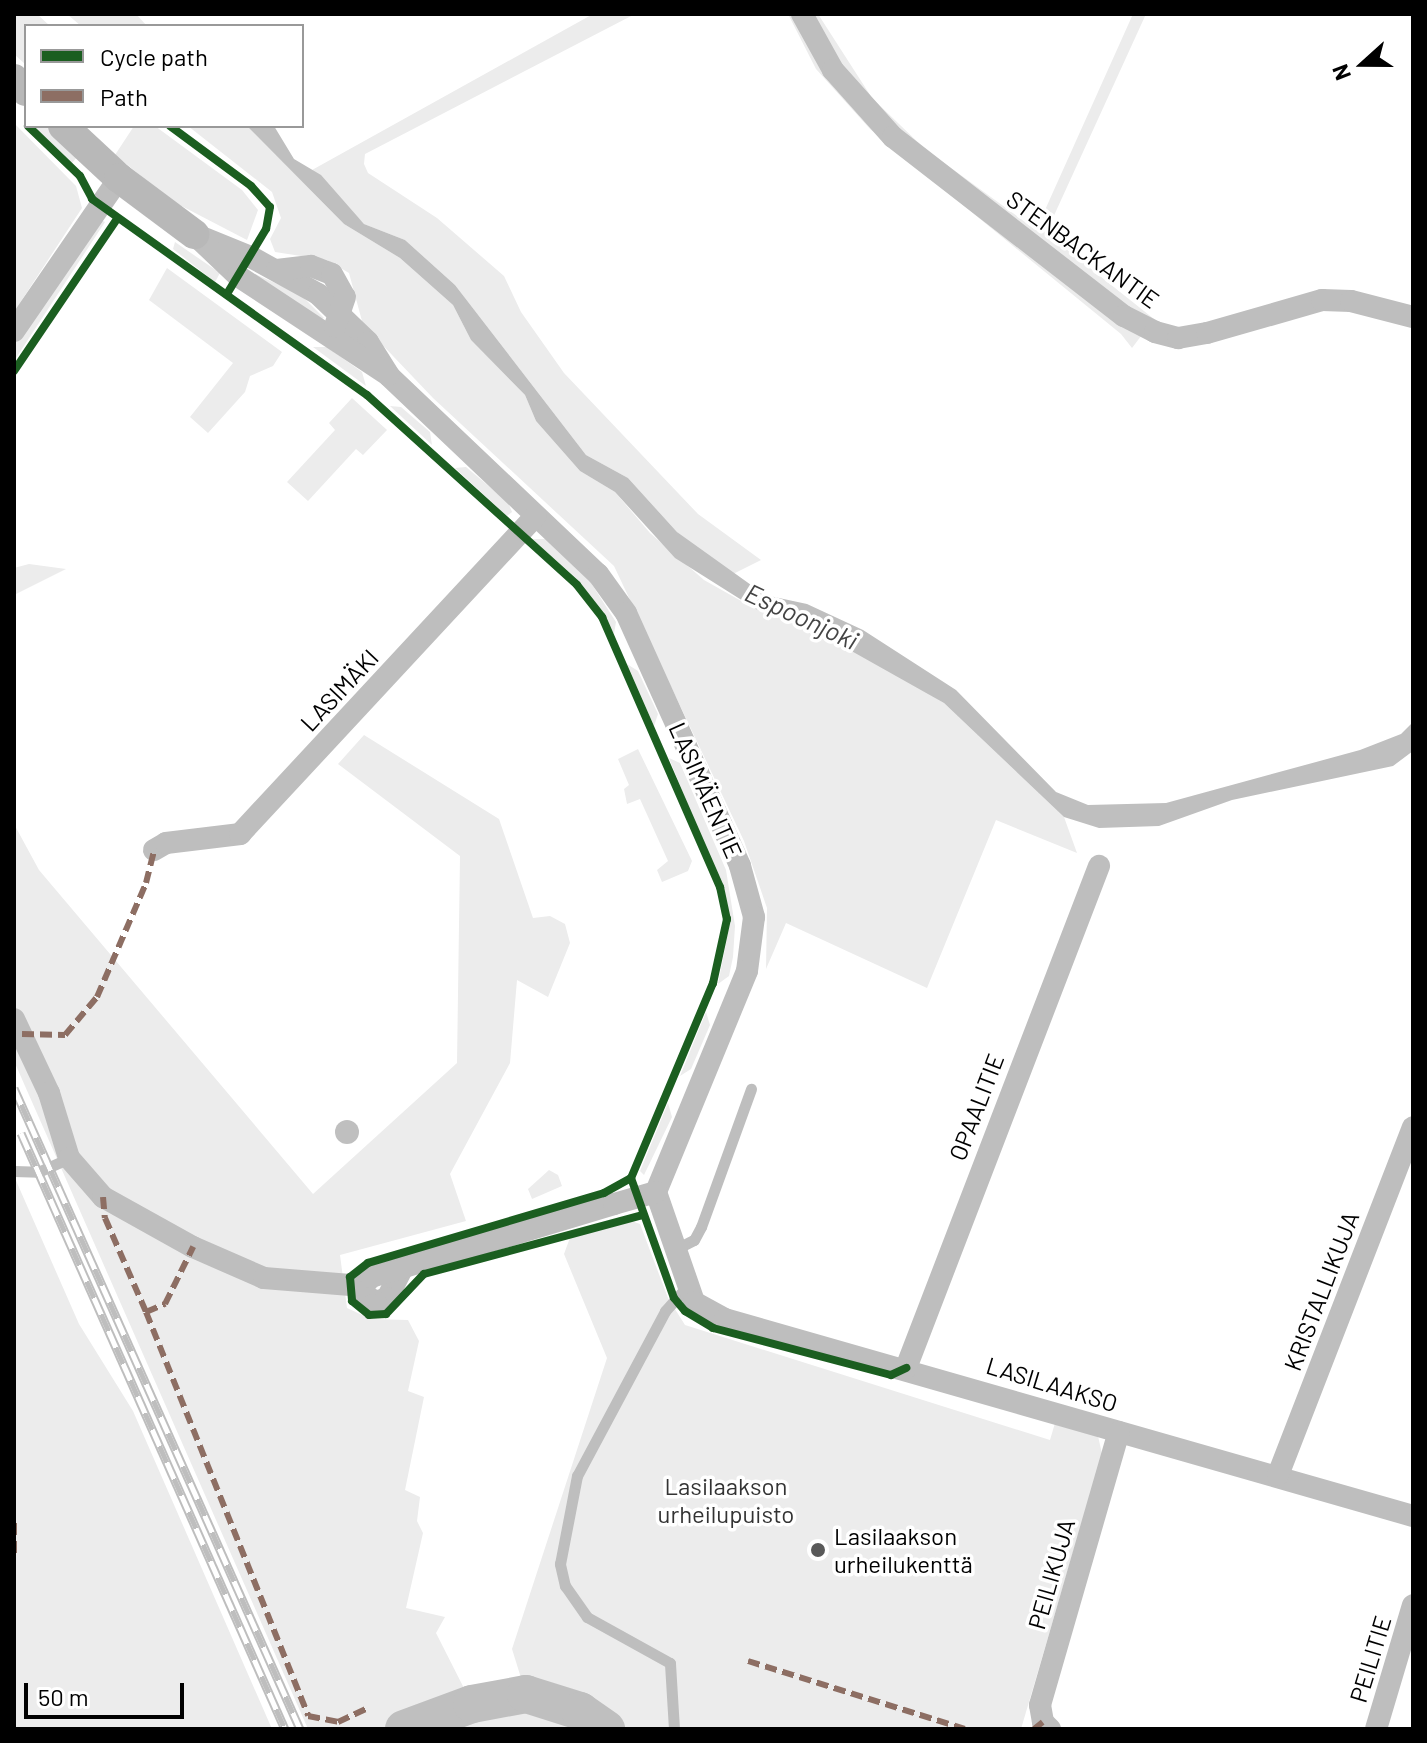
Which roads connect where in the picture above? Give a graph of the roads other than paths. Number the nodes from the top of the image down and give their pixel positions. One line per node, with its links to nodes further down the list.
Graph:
1 (802, 14): 6 (street, STENBACKANTIE)
2 (65, 128): 3 (street, LASIMÄENTIE)
3 (119, 178): 4 (street, LASIMÄENTIE); 7 (street)
4 (194, 234): 5 (street, LASIMÄENTIE); 8 (street, LASIMÄENTIE)
5 (341, 317): 8 (street); 9 (street, LASIMÄENTIE)
6 (1413, 317)
7 (14, 331)
8 (324, 333): 9 (street, LASIMÄENTIE)
9 (389, 376): 10 (street, LASIMÄENTIE)
10 (536, 516): 11 (street, LASIMÄKI); 18 (street, LASIMÄENTIE)
11 (154, 850)
12 (1099, 866): 21 (street, OPAALITIE)
13 (14, 1019): 16 (street)
14 (751, 1089): 19 (lane)
15 (1413, 1127): 23 (street, KRISTALLIKUJA)
16 (69, 1158): 17 (lane); 18 (street)
17 (14, 1171)
18 (656, 1192): 19 (street)
19 (674, 1251): 20 (street)
20 (686, 1288): 21 (street, LASILAAKSO); 26 (lane)
21 (906, 1368): 22 (street, LASILAAKSO)
22 (1119, 1432): 23 (street, LASILAAKSO); 27 (street, PEILIKUJA)
23 (1278, 1475): 24 (street, LASILAAKSO)
24 (1413, 1516)
25 (1413, 1605): 28 (street, PEILITIE)
26 (674, 1729)
27 (1050, 1729)
28 (1376, 1729)

